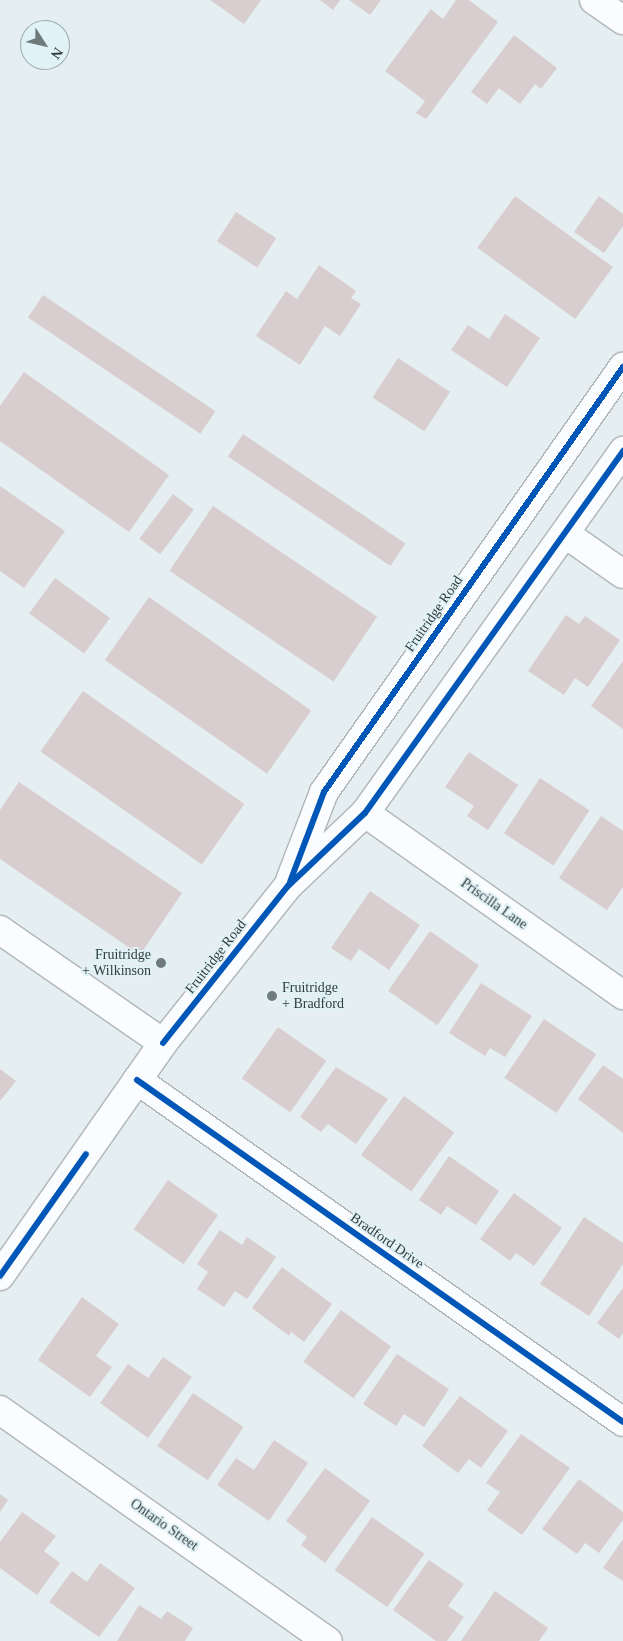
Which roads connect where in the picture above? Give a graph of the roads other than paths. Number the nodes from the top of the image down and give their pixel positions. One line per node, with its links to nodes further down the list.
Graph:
1 (594, 0): 2 (main road)
2 (623, 20)
3 (623, 367): 8 (main road, Fruitridge Road)
4 (623, 451): 5 (main road, Fruitridge Road)
5 (567, 535): 6 (main road); 7 (main road, Fruitridge Road)
6 (623, 574)
7 (365, 813): 8 (main road, Fruitridge Road); 10 (main road, Priscilla Lane)
8 (288, 886): 11 (main road, Fruitridge Road)
9 (0, 930): 11 (main road)
10 (623, 995)
11 (163, 1043): 12 (main road, Fruitridge Road)
12 (137, 1080): 13 (main road, Fruitridge Road); 15 (main road, Bradford Drive)
13 (0, 1276)
14 (0, 1410): 16 (main road, Ontario Street)
15 (623, 1422)
16 (328, 1641)

